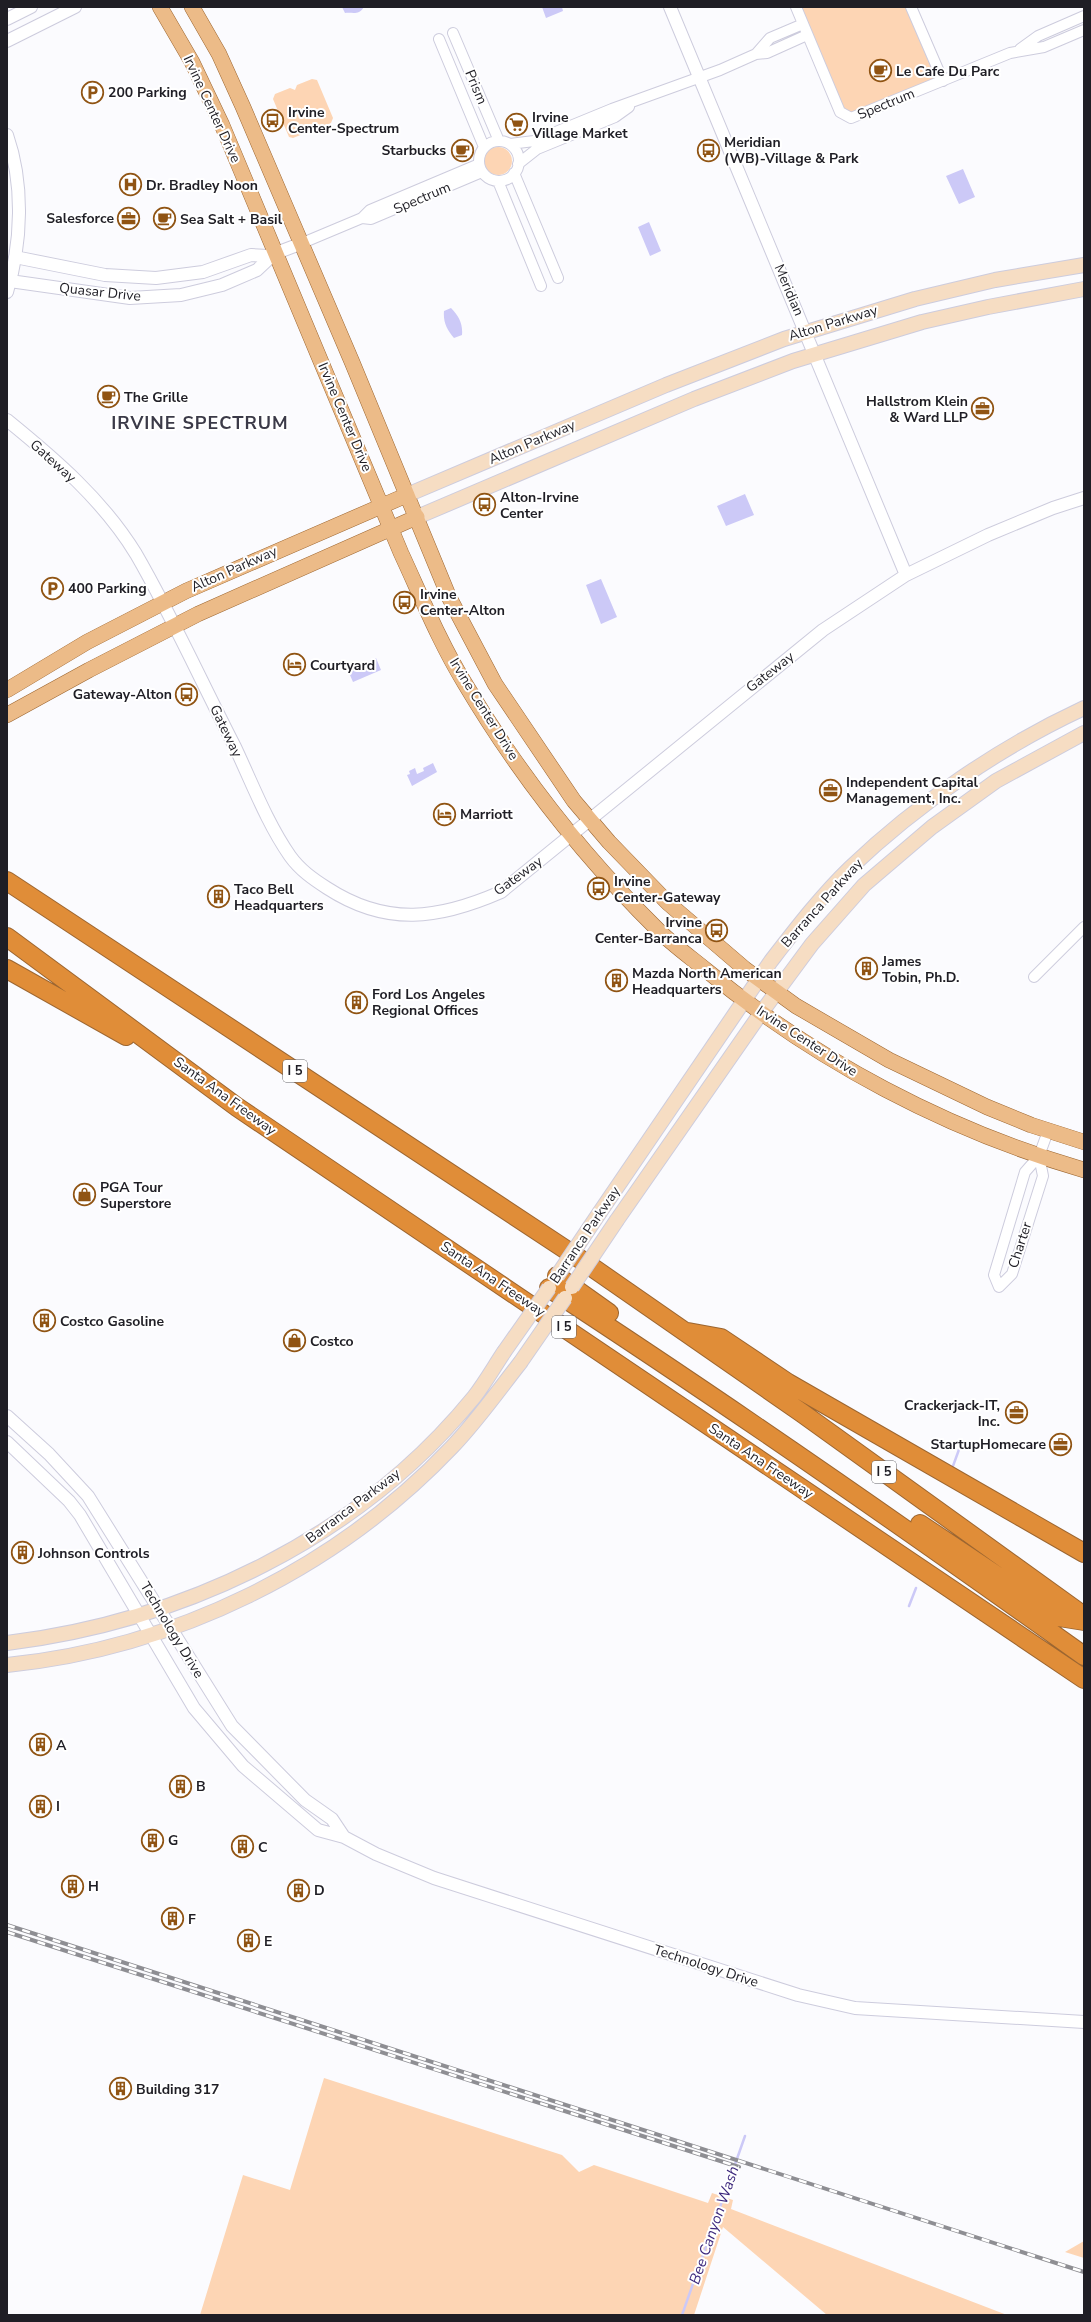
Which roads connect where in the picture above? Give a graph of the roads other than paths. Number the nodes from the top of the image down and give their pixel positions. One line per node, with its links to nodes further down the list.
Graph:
1 (31, 7): 9 (street)
2 (76, 7): 15 (street)
3 (160, 7): 29 (main road, Irvine Center Drive)
4 (192, 7): 28 (main road, Irvine Center Drive)
5 (670, 7): 18 (street, Meridian)
6 (796, 7): 10 (street, Spectrum)
7 (911, 7): 19 (street)
8 (1084, 16): 16 (street, Spectrum)
9 (7, 19)
10 (803, 24): 13 (street, Spectrum); 17 (street)
11 (1084, 30): 16 (street, Spectrum)
12 (453, 33): 22 (street, Prism)
13 (808, 35): 17 (street); 19 (street, Spectrum)
14 (439, 39): 24 (street, Prism)
15 (7, 41)
16 (1018, 50): 19 (street, Spectrum)
17 (756, 54): 18 (street)
18 (700, 77): 20 (street); 38 (street, Meridian)
19 (943, 80)
20 (637, 101): 23 (street); 26 (street)
21 (7, 135): 30 (street)
22 (500, 141): 23 (street); 24 (street)
23 (510, 144): 26 (street)
24 (484, 147): 25 (street)
25 (480, 168): 27 (street); 28 (street, Spectrum)
26 (516, 169): 27 (street); 33 (street)
27 (498, 181): 35 (street)
28 (300, 244): 29 (street, Spectrum); 41 (main road, Irvine Center Drive)
29 (274, 254): 32 (street, Quasar Drive); 37 (street, Quasar Drive); 43 (main road, Irvine Center Drive)
30 (15, 257): 32 (street, Quasar Drive); 34 (street)
31 (1084, 265): 38 (main road, Alton Parkway)
32 (178, 277): 37 (street)
33 (558, 278)
34 (9, 286): 37 (street, Quasar Drive)
35 (541, 286)
36 (1084, 289): 39 (main road, Alton Parkway)
37 (181, 295)
38 (806, 331): 39 (street, Meridian); 41 (main road, Alton Parkway)
39 (816, 354): 44 (main road, Alton Parkway); 46 (street, Meridian)
40 (7, 420): 47 (street, Gateway)
41 (407, 495): 43 (main road, Alton Parkway); 44 (main road, Irvine Center Drive)
42 (1084, 498): 46 (street, Gateway)
43 (382, 505): 45 (main road, Irvine Center Drive); 47 (main road, Alton Parkway)
44 (417, 517): 45 (main road, Alton Parkway); 53 (main road, Irvine Center Drive)
45 (391, 529): 48 (main road, Alton Parkway); 54 (main road, Irvine Center Drive)
46 (906, 575): 53 (street, Gateway)
47 (161, 603): 48 (street, Gateway); 49 (main road, Alton Parkway)
48 (174, 627): 51 (main road, Alton Parkway); 54 (street, Gateway)
49 (7, 690)
50 (1084, 708): 60 (main road, Barranca Parkway)
51 (7, 715)
52 (1084, 733): 61 (main road, Barranca Parkway)
53 (589, 819): 54 (street, Gateway); 60 (main road, Irvine Center Drive)
54 (570, 835): 62 (main road, Irvine Center Drive)
55 (7, 881): 71 (highway, I 5)
56 (1084, 927): 59 (street)
57 (7, 938): 64 (highway, Santa Ana Freeway / I 5)
58 (7, 969): 64 (highway)
59 (1034, 977)
60 (759, 980): 61 (main road, Irvine Center Drive); 62 (main road, Barranca Parkway)
61 (776, 992): 63 (main road, Barranca Parkway); 65 (main road, Irvine Center Drive)
62 (744, 1000): 63 (main road, Irvine Center Drive); 69 (main road, Barranca Parkway, bridge)
63 (761, 1013): 67 (main road, Irvine Center Drive); 70 (main road, Barranca Parkway, bridge)
64 (237, 1107): 85 (highway, Santa Ana Freeway / I 5)
65 (1048, 1131): 66 (main road, Irvine Center Drive); 67 (street, Charter)
66 (1084, 1142)
67 (1039, 1156): 67 (street, Charter); 68 (main road, Irvine Center Drive)
68 (1084, 1170)
69 (553, 1282): 70 (highway); 76 (main road, Barranca Parkway, bridge)
70 (568, 1292): 72 (highway); 80 (main road, Barranca Parkway, bridge)
71 (681, 1331): 75 (highway); 78 (highway, I 5)
72 (696, 1380): 79 (highway); 83 (highway)
73 (7, 1416): 76 (street, Technology Drive)
74 (7, 1442): 77 (street, Technology Drive)
75 (1084, 1553)
76 (159, 1609): 77 (main road, Barranca Parkway); 80 (street, Technology Drive)
77 (139, 1615): 81 (street, Technology Drive); 82 (main road, Barranca Parkway)
78 (1084, 1616)
79 (1084, 1621)
80 (170, 1628): 81 (main road, Barranca Parkway); 86 (street, Technology Drive)
81 (150, 1635): 84 (main road, Barranca Parkway); 86 (street, Technology Drive)
82 (7, 1642)
83 (1084, 1656)
84 (7, 1665)
85 (1080, 1679)
86 (344, 1837): 87 (street, Technology Drive)
87 (1084, 2022)

